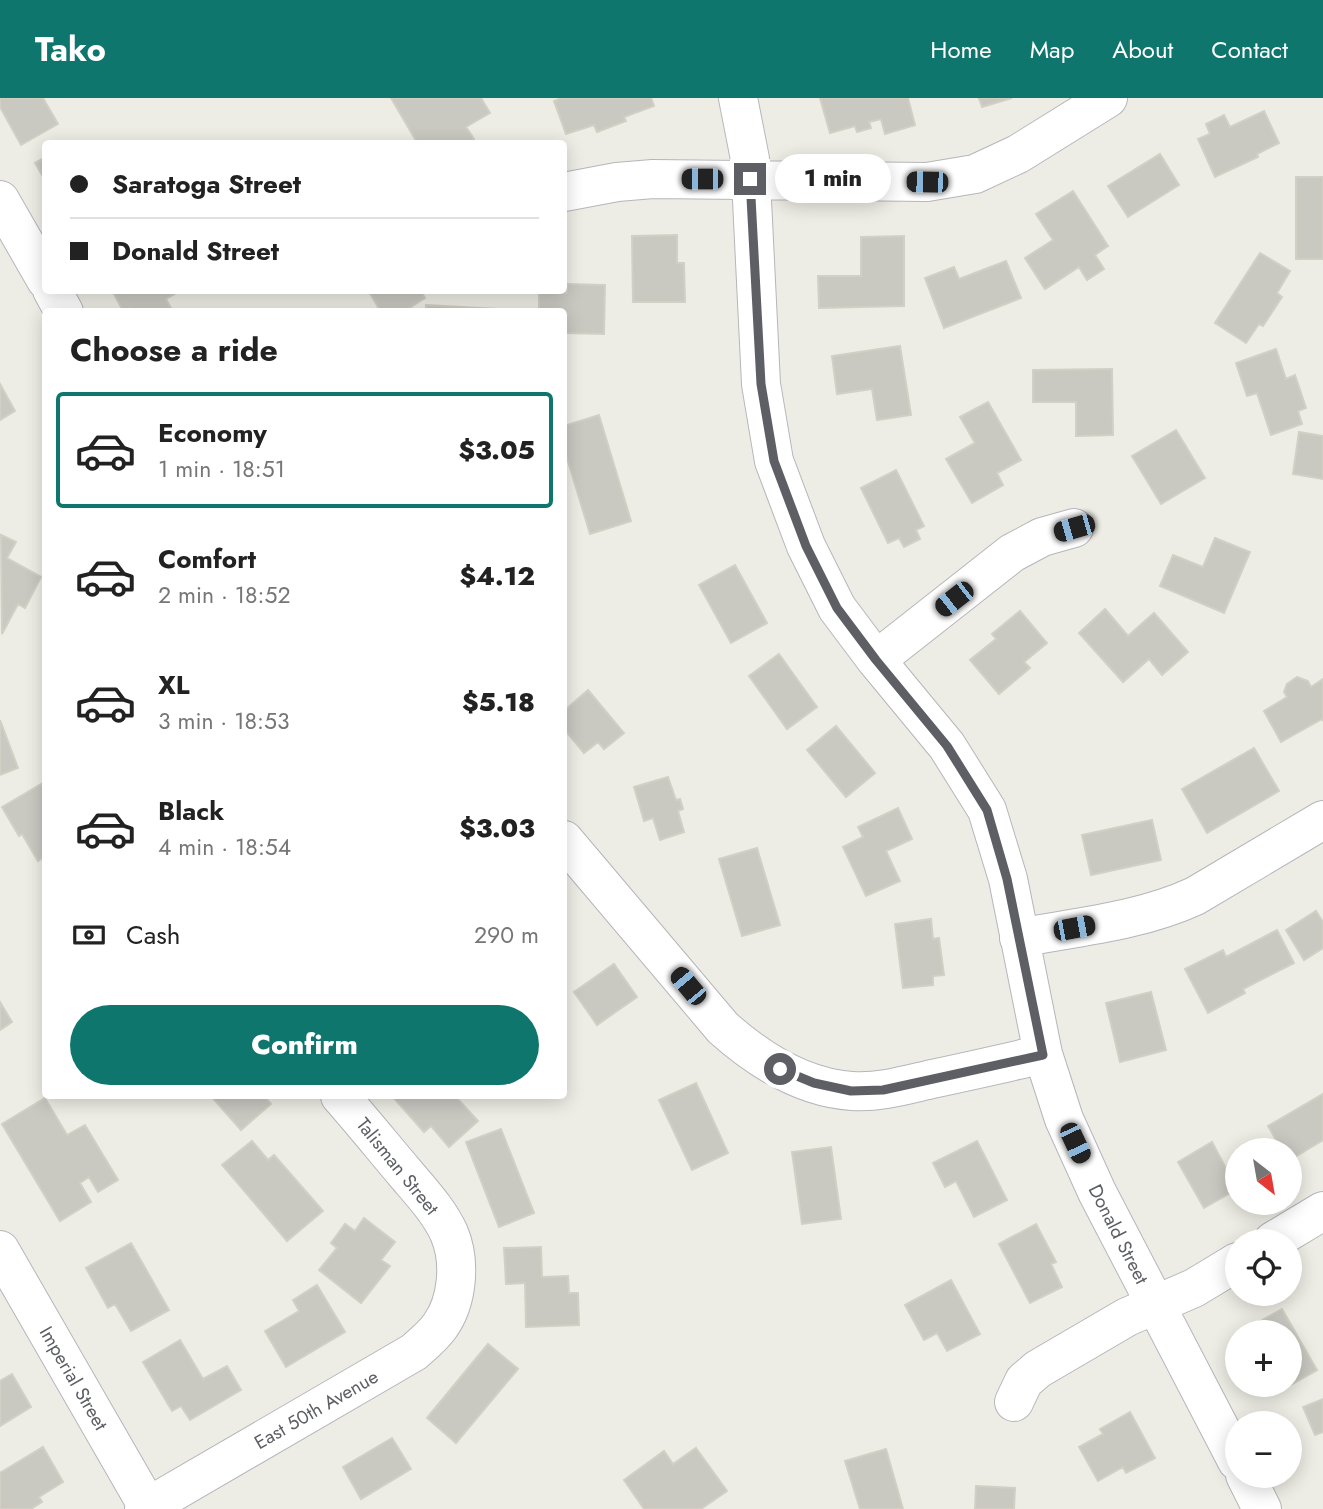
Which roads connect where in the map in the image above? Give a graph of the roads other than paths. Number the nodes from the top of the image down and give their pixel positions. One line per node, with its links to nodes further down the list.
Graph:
1 (738, 98): 3 (street, Donald Street)
2 (1108, 98): 3 (street)
3 (750, 179): 4 (street); 8 (street, Donald Street)
4 (567, 191)
5 (0, 200): 6 (street)
6 (42, 273)
7 (1074, 528): 8 (street)
8 (876, 660): 11 (street, Donald Street)
9 (1323, 820): 11 (street)
10 (567, 844): 12 (street)
11 (1020, 938): 12 (street, Donald Street)
12 (1043, 1055): 19 (street, Donald Street)
13 (343, 1099): 18 (street, Talisman Street)
14 (1323, 1211): 15 (street)
15 (1293, 1229)
16 (0, 1250): 23 (street, Imperial Street)
17 (1225, 1269): 19 (street)
18 (456, 1281): 23 (street, East 50th Avenue)
19 (1155, 1305): 20 (street); 21 (street, Donald Street)
20 (1014, 1402)
21 (1225, 1438)
22 (1252, 1488): 24 (street)
23 (146, 1508)
24 (1262, 1509)

